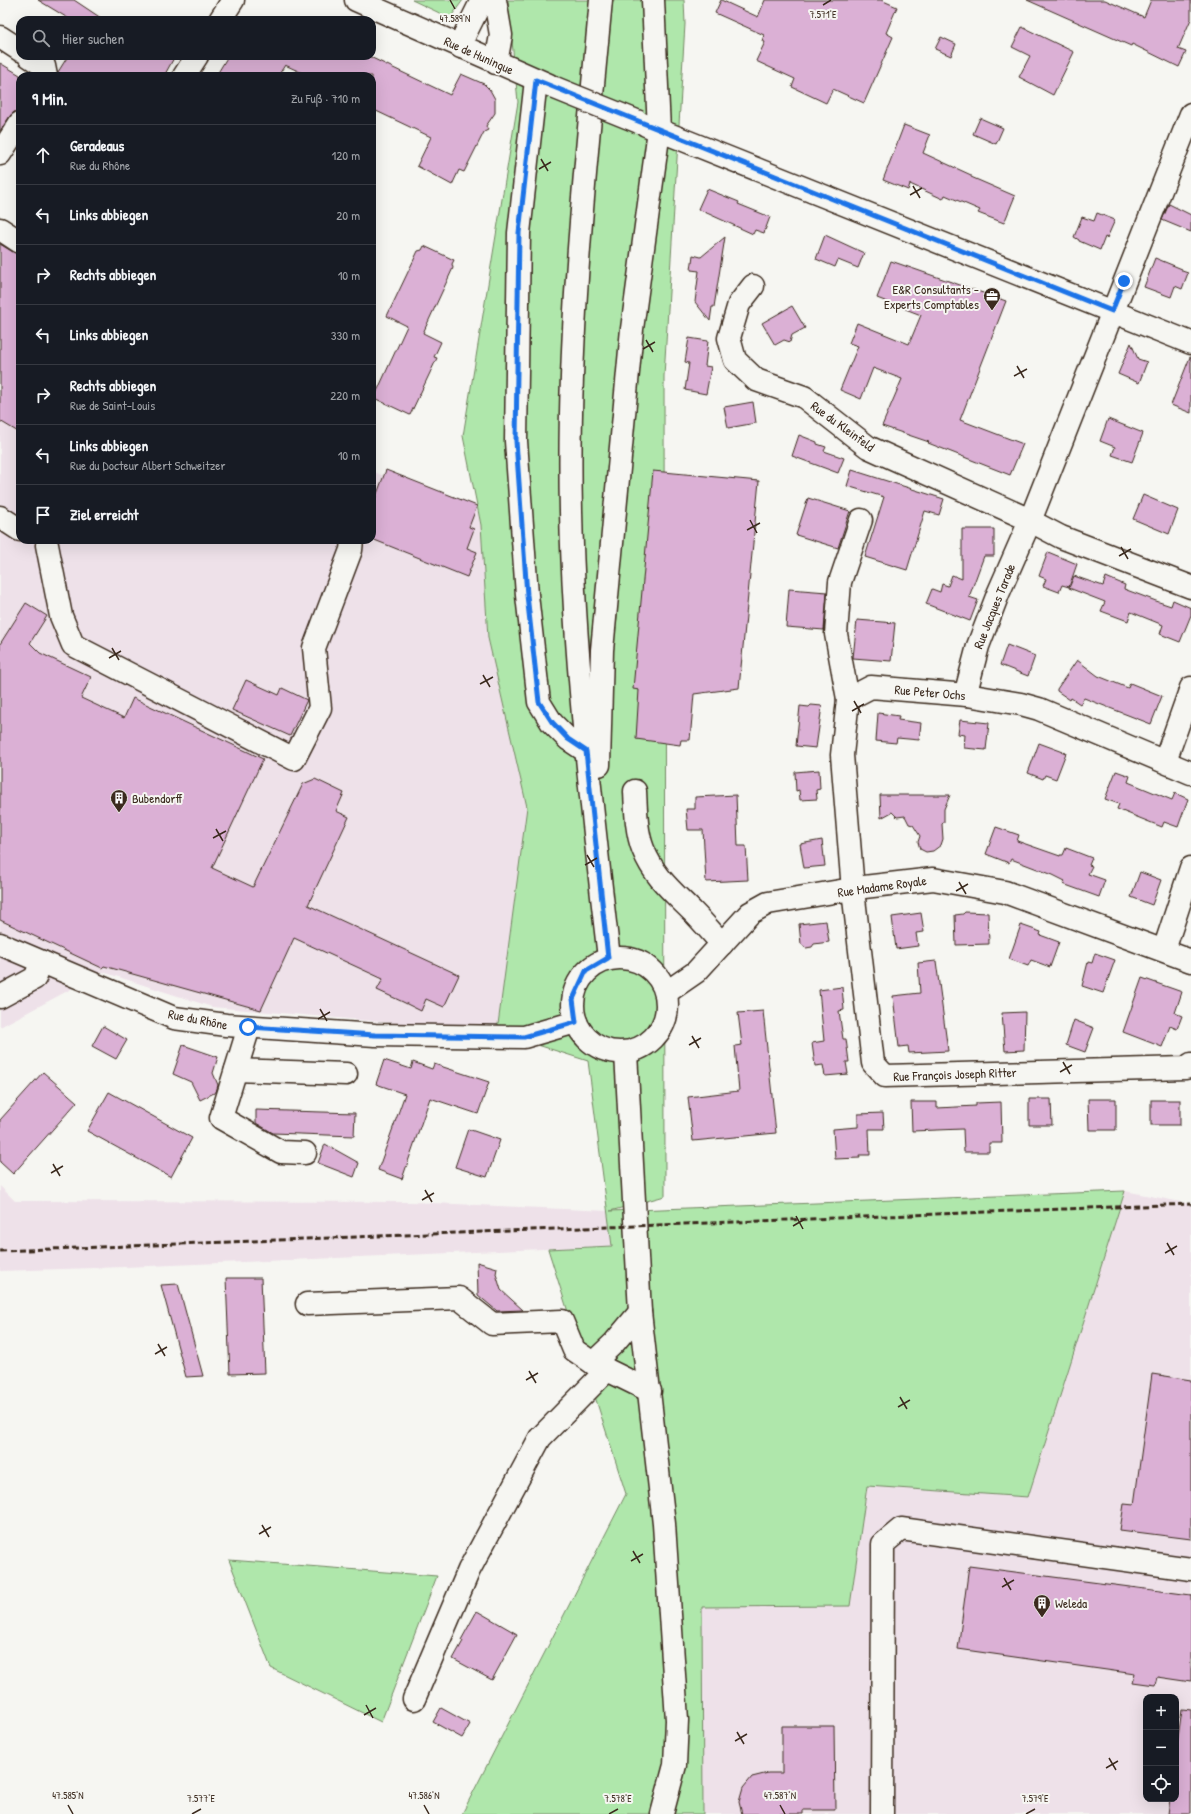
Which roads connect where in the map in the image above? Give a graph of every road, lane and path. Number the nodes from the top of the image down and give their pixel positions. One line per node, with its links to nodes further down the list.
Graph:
1 (233, 0): 7 (main road)
2 (356, 0): 10 (main road, Rue de Huningue)
3 (482, 0): 10 (main road)
4 (494, 0): 13 (main road)
5 (600, 0): 34 (main road)
6 (653, 0): 18 (main road)
7 (223, 16)
8 (0, 37): 9 (main road)
9 (16, 47)
10 (461, 47): 13 (main road, Rue de Huningue)
11 (35, 60): 14 (main road)
12 (194, 60): 15 (main road)
13 (496, 62): 16 (main road, Rue de Huningue)
14 (45, 72)
15 (187, 72)
16 (546, 84): 18 (main road, Rue de Huningue, bridge); 34 (main road)
17 (1191, 114): 24 (main road)
18 (649, 126): 24 (main road, Rue de Huningue); 37 (main road)
19 (16, 129): 20 (main road)
20 (0, 154)
21 (0, 229): 22 (main road)
22 (16, 239)
23 (753, 286): 27 (main road, Rue du Kleinfeld)
24 (1112, 311): 25 (main road, Rue de Huningue); 27 (main road)
25 (1191, 343)
26 (861, 520): 33 (main road)
27 (1030, 521): 30 (main road, Rue du Kleinfeld); 32 (main road, Rue Jacques Tarade)
28 (49, 544): 29 (main road)
29 (352, 544)
30 (1191, 587)
31 (1191, 688): 35 (main road)
32 (967, 695): 33 (main road, Rue Peter Ochs); 35 (main road, Rue Peter Ochs)
33 (848, 699): 40 (main road)
34 (586, 751): 37 (main road)
35 (1165, 761): 36 (main road, Rue Peter Ochs)
36 (1191, 773)
37 (590, 786): 44 (main road)
38 (635, 791): 42 (main road)
39 (1191, 868): 43 (main road)
40 (853, 890): 42 (main road, Rue Madame Royale); 43 (main road, Rue Madame Royale); 52 (main road, Rue François Joseph Ritter)
41 (0, 944): 46 (main road, Rue du Rhône)
42 (722, 944): 47 (main road, Rue Madame Royale)
43 (1164, 950): 45 (main road, Rue Madame Royale)
44 (608, 958): 47 (main road); 49 (main road)
45 (1191, 961)
46 (42, 962): 48 (main road); 50 (main road, Rue du Rhône)
47 (667, 992): 51 (main road)
48 (0, 997)
49 (576, 1022): 50 (main road, Rue du Rhône); 51 (main road)
50 (248, 1027): 53 (main road)
51 (626, 1052): 57 (main road)
52 (1191, 1064)
53 (236, 1070): 54 (main road); 55 (main road)
54 (346, 1074)
55 (305, 1154)
56 (308, 1304): 58 (main road)
57 (640, 1312): 58 (main road); 59 (main road)
58 (600, 1366): 59 (main road); 61 (main road)
59 (650, 1391): 62 (main road)
60 (1191, 1569): 63 (main road)
61 (414, 1699)
62 (662, 1814)
63 (882, 1814)

